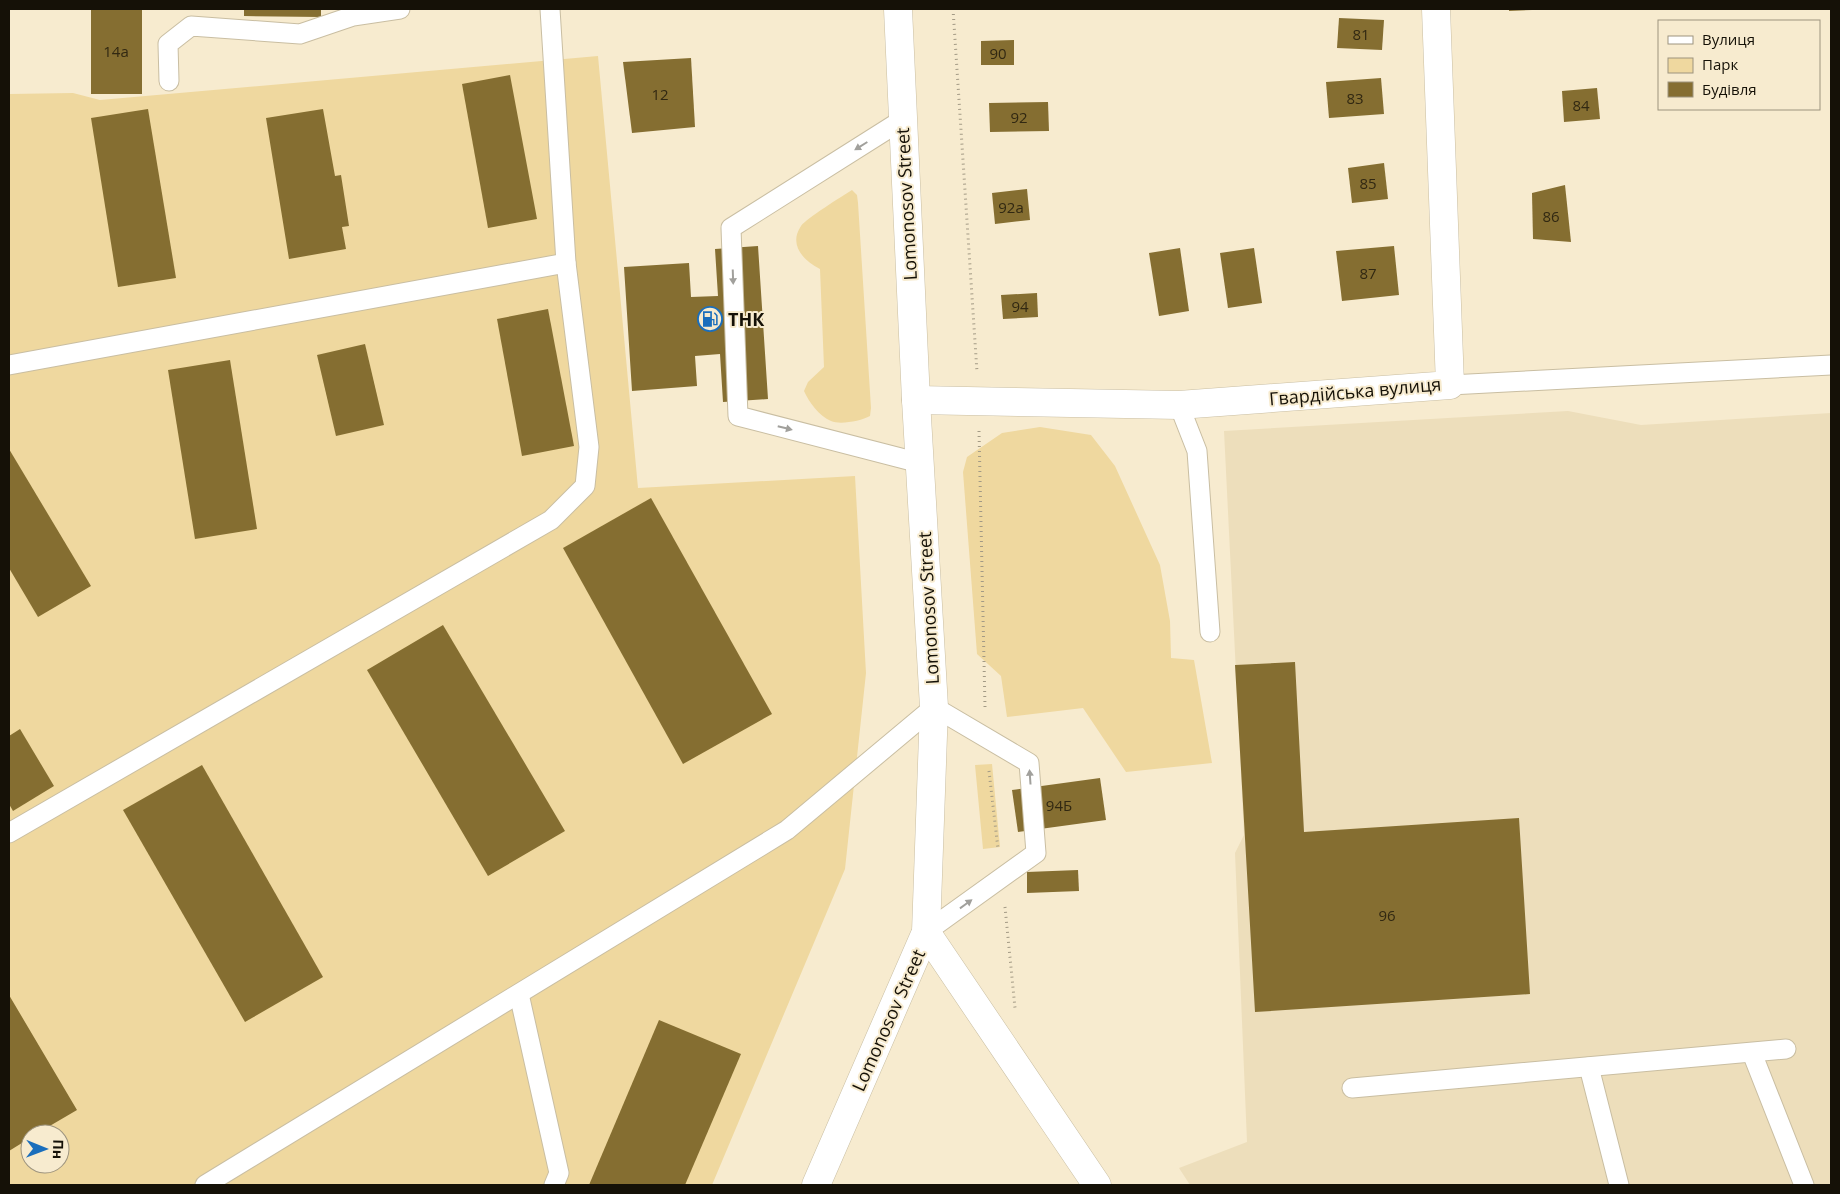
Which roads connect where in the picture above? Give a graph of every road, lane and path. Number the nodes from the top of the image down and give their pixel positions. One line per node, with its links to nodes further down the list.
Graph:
1 (400, 9): 6 (lane)
2 (550, 9): 8 (lane)
3 (898, 9): 7 (street, Lomonosov Street)
4 (953, 9): 13 (path)
5 (1436, 9): 11 (street, Гвардійська вулиця)
6 (169, 81)
7 (902, 120): 12 (street, Lomonosov Street); 15 (lane, one-way to 15)
8 (566, 263): 9 (lane); 18 (lane)
9 (9, 365)
10 (1831, 365): 11 (lane)
11 (1450, 385): 14 (street, Гвардійська вулиця)
12 (916, 400): 13 (street, Гвардійська вулиця); 15 (street, Lomonosov Street)
13 (979, 401): 14 (street, Гвардійська вулиця)
14 (1179, 404): 16 (lane)
15 (920, 462): 17 (street, Lomonosov Street)
16 (1210, 632)
17 (934, 707): 19 (street, Lomonosov Street); 19 (lane, one-way to 17); 20 (lane)
18 (9, 833)
19 (926, 932): 27 (street, Lomonosov Street); 28 (street)
20 (519, 994): 25 (lane); 26 (lane)
21 (1786, 1049): 22 (lane)
22 (1752, 1053): 23 (lane); 30 (lane)
23 (1589, 1067): 24 (lane); 29 (lane)
24 (1352, 1088)
25 (205, 1185)
26 (554, 1185)
27 (816, 1185)
28 (1097, 1185)
29 (1619, 1185)
30 (1804, 1185)

